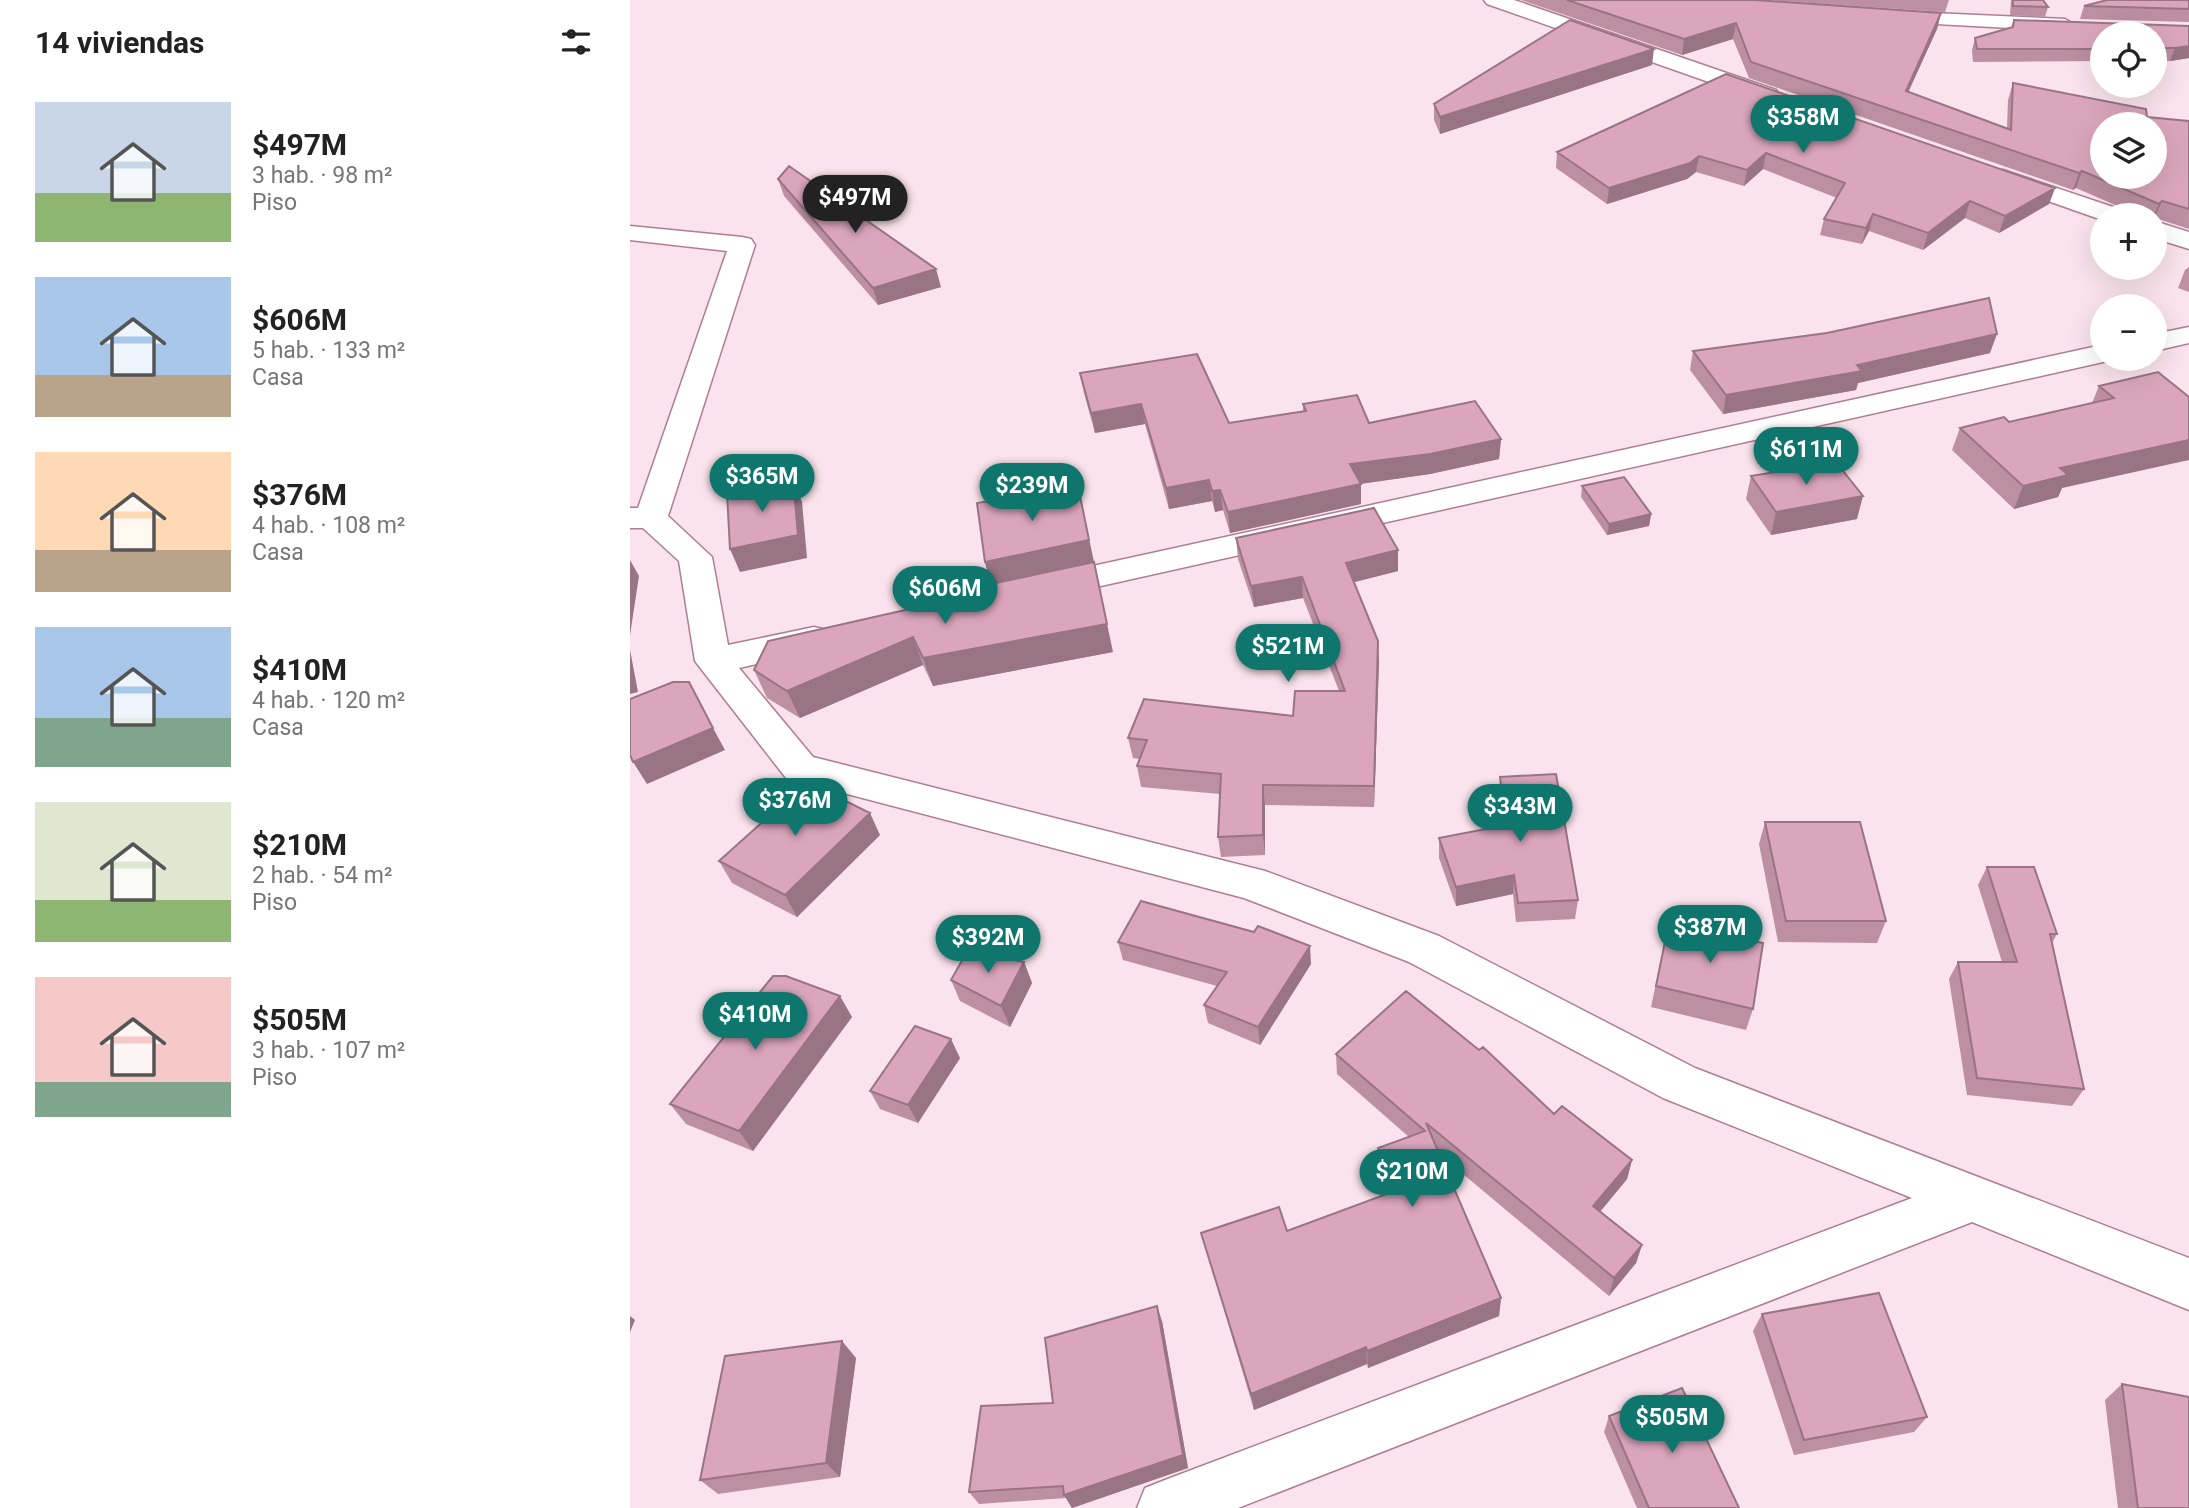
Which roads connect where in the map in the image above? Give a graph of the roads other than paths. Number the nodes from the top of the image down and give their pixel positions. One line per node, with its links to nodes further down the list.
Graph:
1 (1522, 0): 2 (street)
2 (1496, 1): 5 (street)
3 (1871, 17): 4 (street)
4 (2087, 26)
5 (1786, 102)
6 (1983, 170): 7 (street)
7 (2090, 207)
8 (631, 233): 14 (street)
9 (2167, 234): 10 (street)
10 (2189, 242)
11 (2189, 335): 12 (street)
12 (2167, 339)
13 (2090, 357): 15 (street)
14 (640, 518): 17 (street)
15 (1013, 595)
16 (849, 631): 17 (street)
17 (713, 661): 18 (street)
18 (1969, 1200): 19 (street); 20 (street)
19 (2189, 1284)
20 (1165, 1508)

